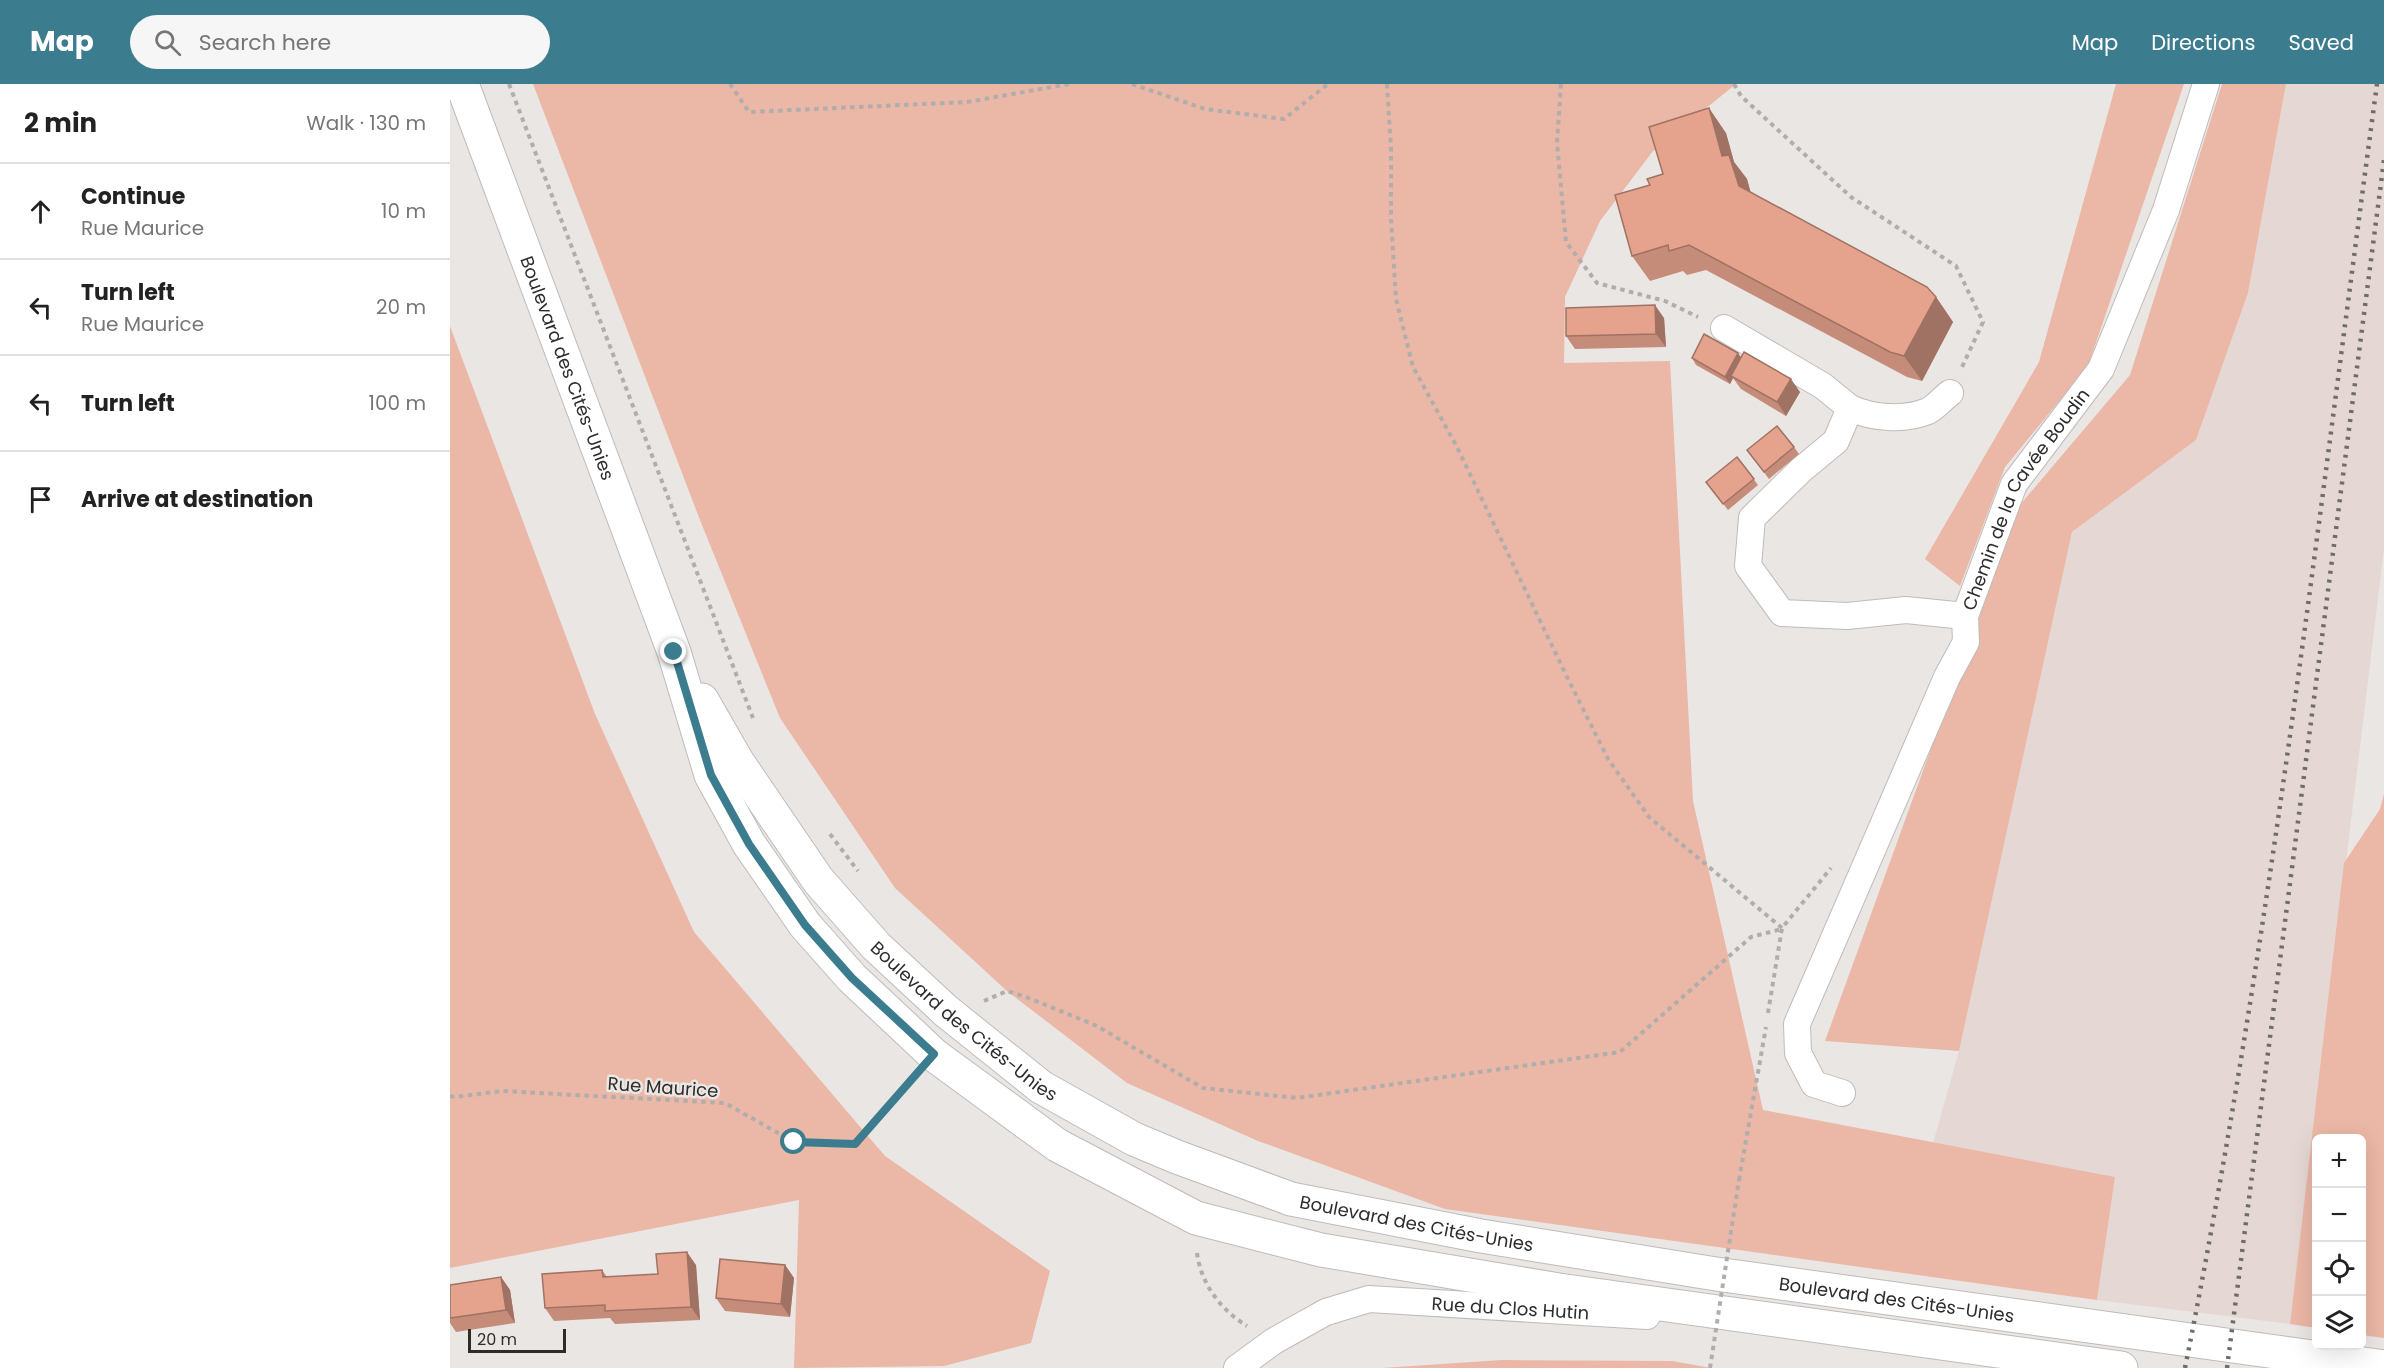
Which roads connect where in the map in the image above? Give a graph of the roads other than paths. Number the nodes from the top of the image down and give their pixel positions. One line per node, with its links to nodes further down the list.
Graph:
1 (462, 84): 7 (main road, Boulevard des Cités-Unies)
2 (2206, 84): 6 (street, Chemin de la Cavée Boudin)
3 (1724, 328): 5 (street)
4 (1950, 393): 5 (street)
5 (1850, 408): 6 (street)
6 (1965, 616): 8 (street, Chemin de la Cavée Boudin)
7 (674, 652): 9 (main road, Boulevard des Cités-Unies); 10 (main road, Boulevard des Cités-Unies)
8 (1842, 1093)
9 (1804, 1325): 11 (street, Rue du Clos Hutin); 12 (main road, Boulevard des Cités-Unies)
10 (2384, 1367)
11 (1237, 1368)
12 (2121, 1368)

